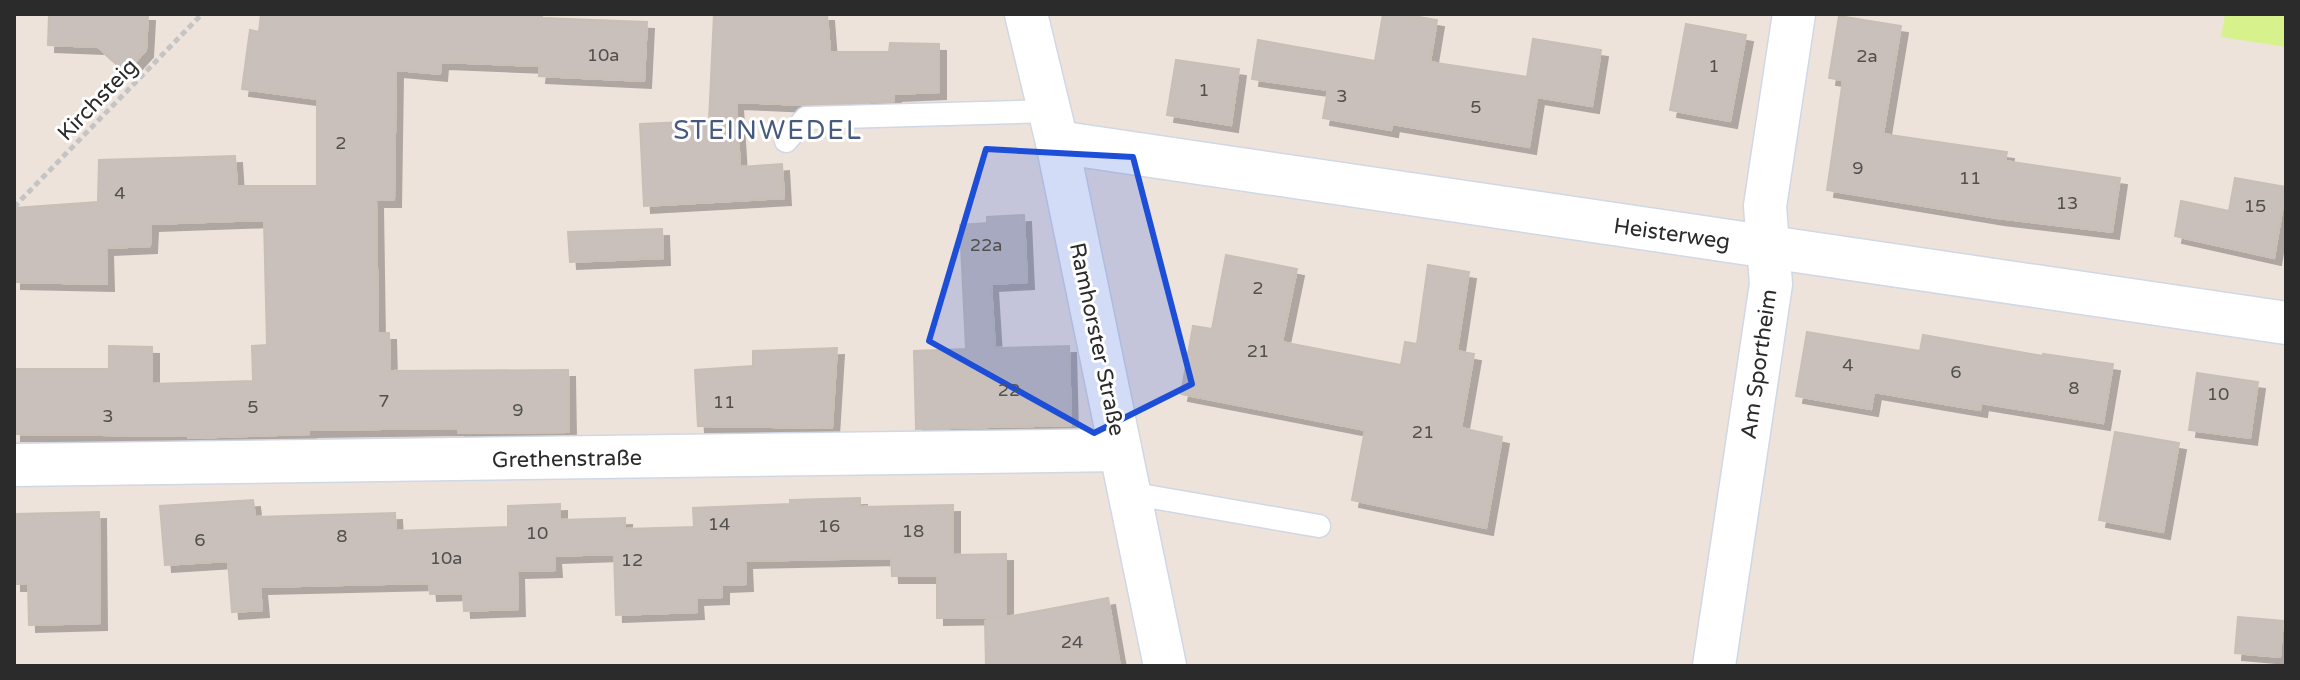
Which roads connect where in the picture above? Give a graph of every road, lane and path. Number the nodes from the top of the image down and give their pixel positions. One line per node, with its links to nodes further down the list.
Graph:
1 (202, 14): 6 (path, Kirchsteig)
2 (1026, 14): 4 (street, Ramhorster Straße)
3 (1794, 14): 7 (street, Am Sportheim)
4 (1054, 127): 5 (lane); 7 (street, Heisterweg); 9 (street, Ramhorster Straße)
5 (786, 141)
6 (14, 207)
7 (1769, 247): 8 (street, Heisterweg); 14 (street, Am Sportheim)
8 (2286, 323)
9 (1120, 450): 10 (street, Grethenstraße); 11 (street, Ramhorster Straße)
10 (14, 465)
11 (1129, 493): 12 (lane); 13 (street, Ramhorster Straße)
12 (1319, 526)
13 (1165, 666)
14 (1714, 666)

